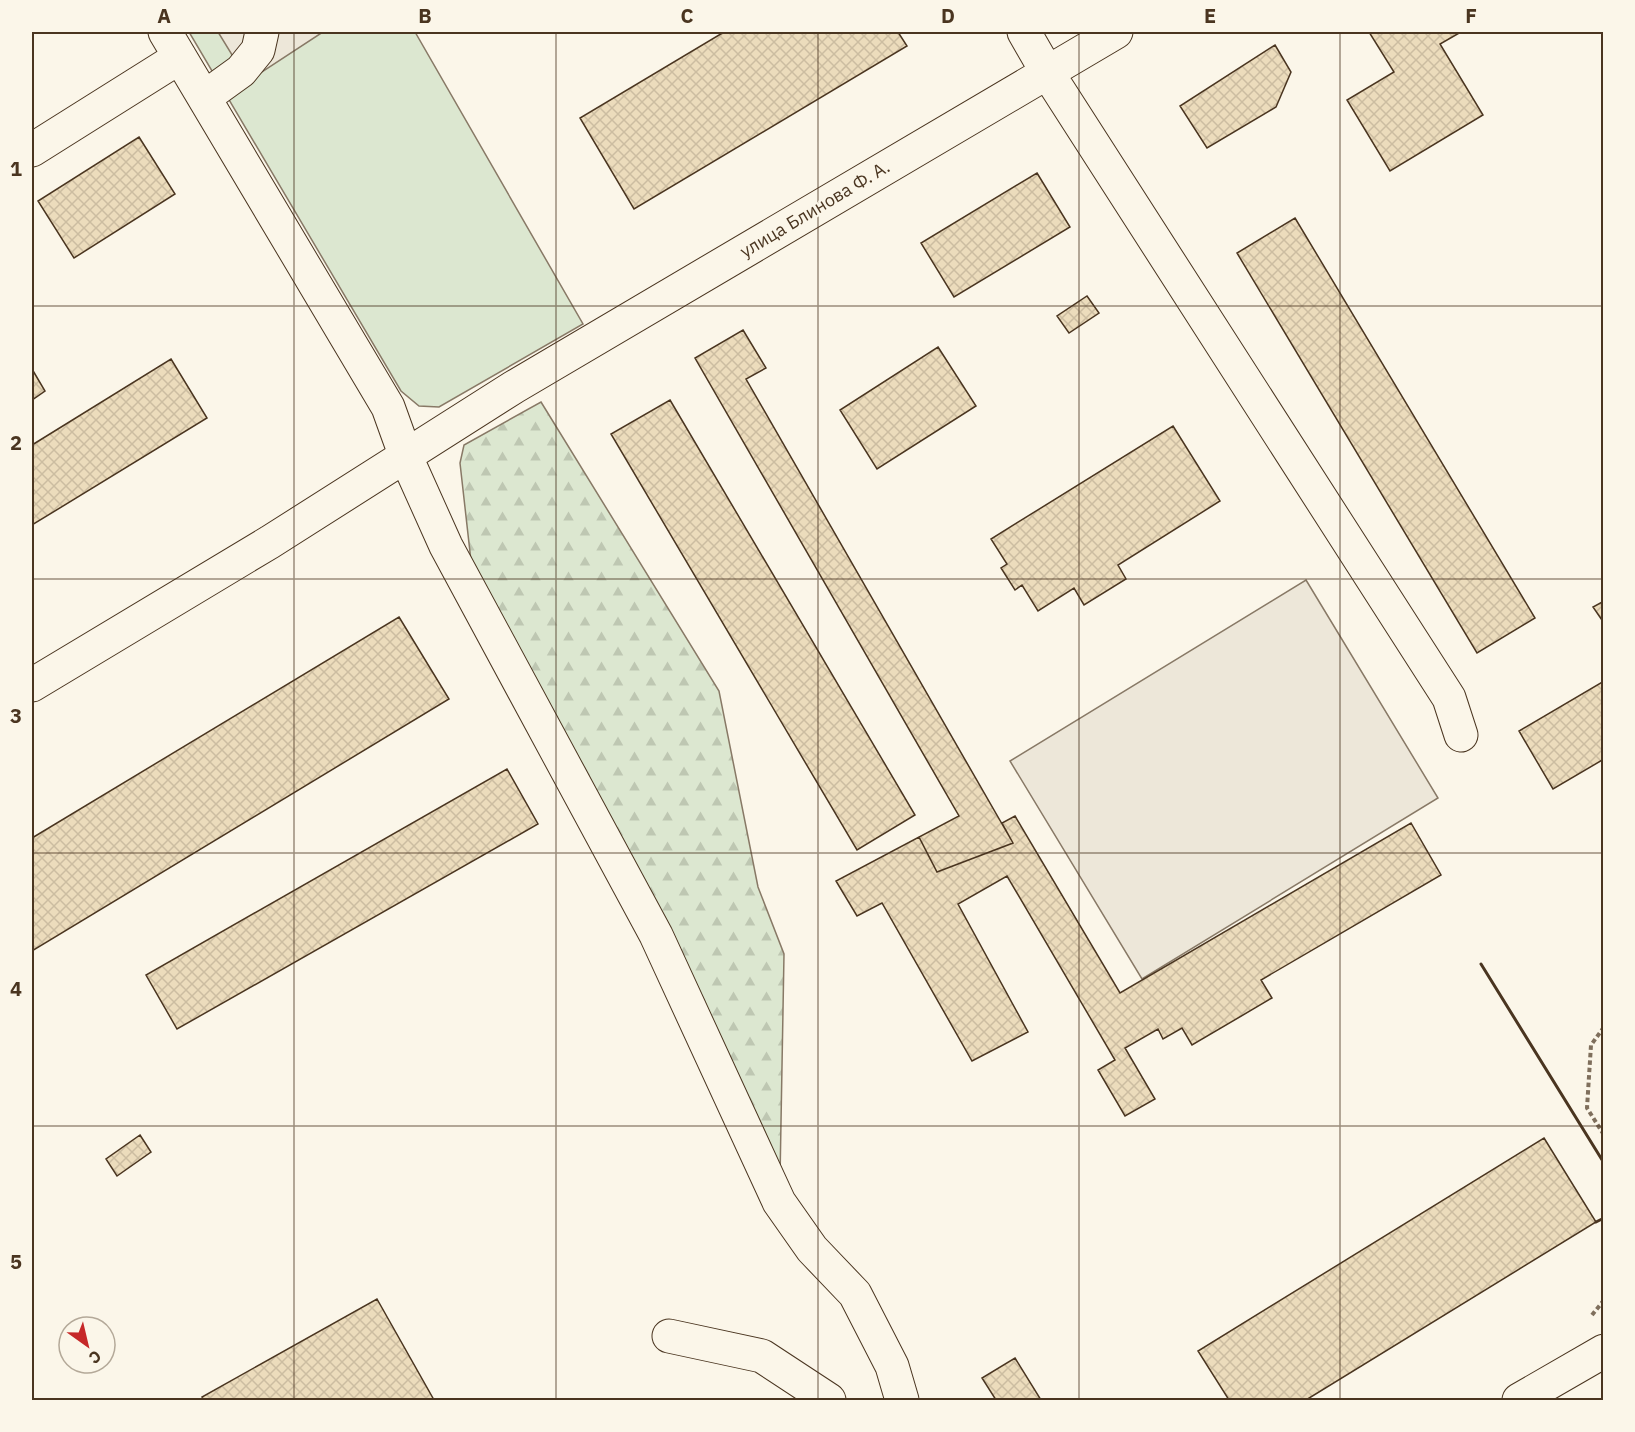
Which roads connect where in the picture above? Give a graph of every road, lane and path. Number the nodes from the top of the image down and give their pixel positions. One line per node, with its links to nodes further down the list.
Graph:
1 (262, 32): 6 (street)
2 (1024, 32): 5 (street)
3 (1116, 32): 5 (street, улица Блинова Ф. А.)
4 (173, 44): 6 (street); 7 (street)
5 (1047, 72): 8 (street, улица Блинова Ф. А.); 10 (street)
6 (205, 97): 8 (street)
7 (32, 150)
8 (406, 457): 9 (street, улица Блинова Ф. А.); 18 (street)
9 (32, 685)
10 (1461, 735)
11 (1604, 1027): 12 (path)
12 (1604, 1135)
13 (1604, 1300): 14 (path)
14 (1592, 1315)
15 (669, 1336): 17 (street)
16 (1604, 1351): 19 (street)
17 (829, 1401)
18 (902, 1401)
19 (1518, 1401)

